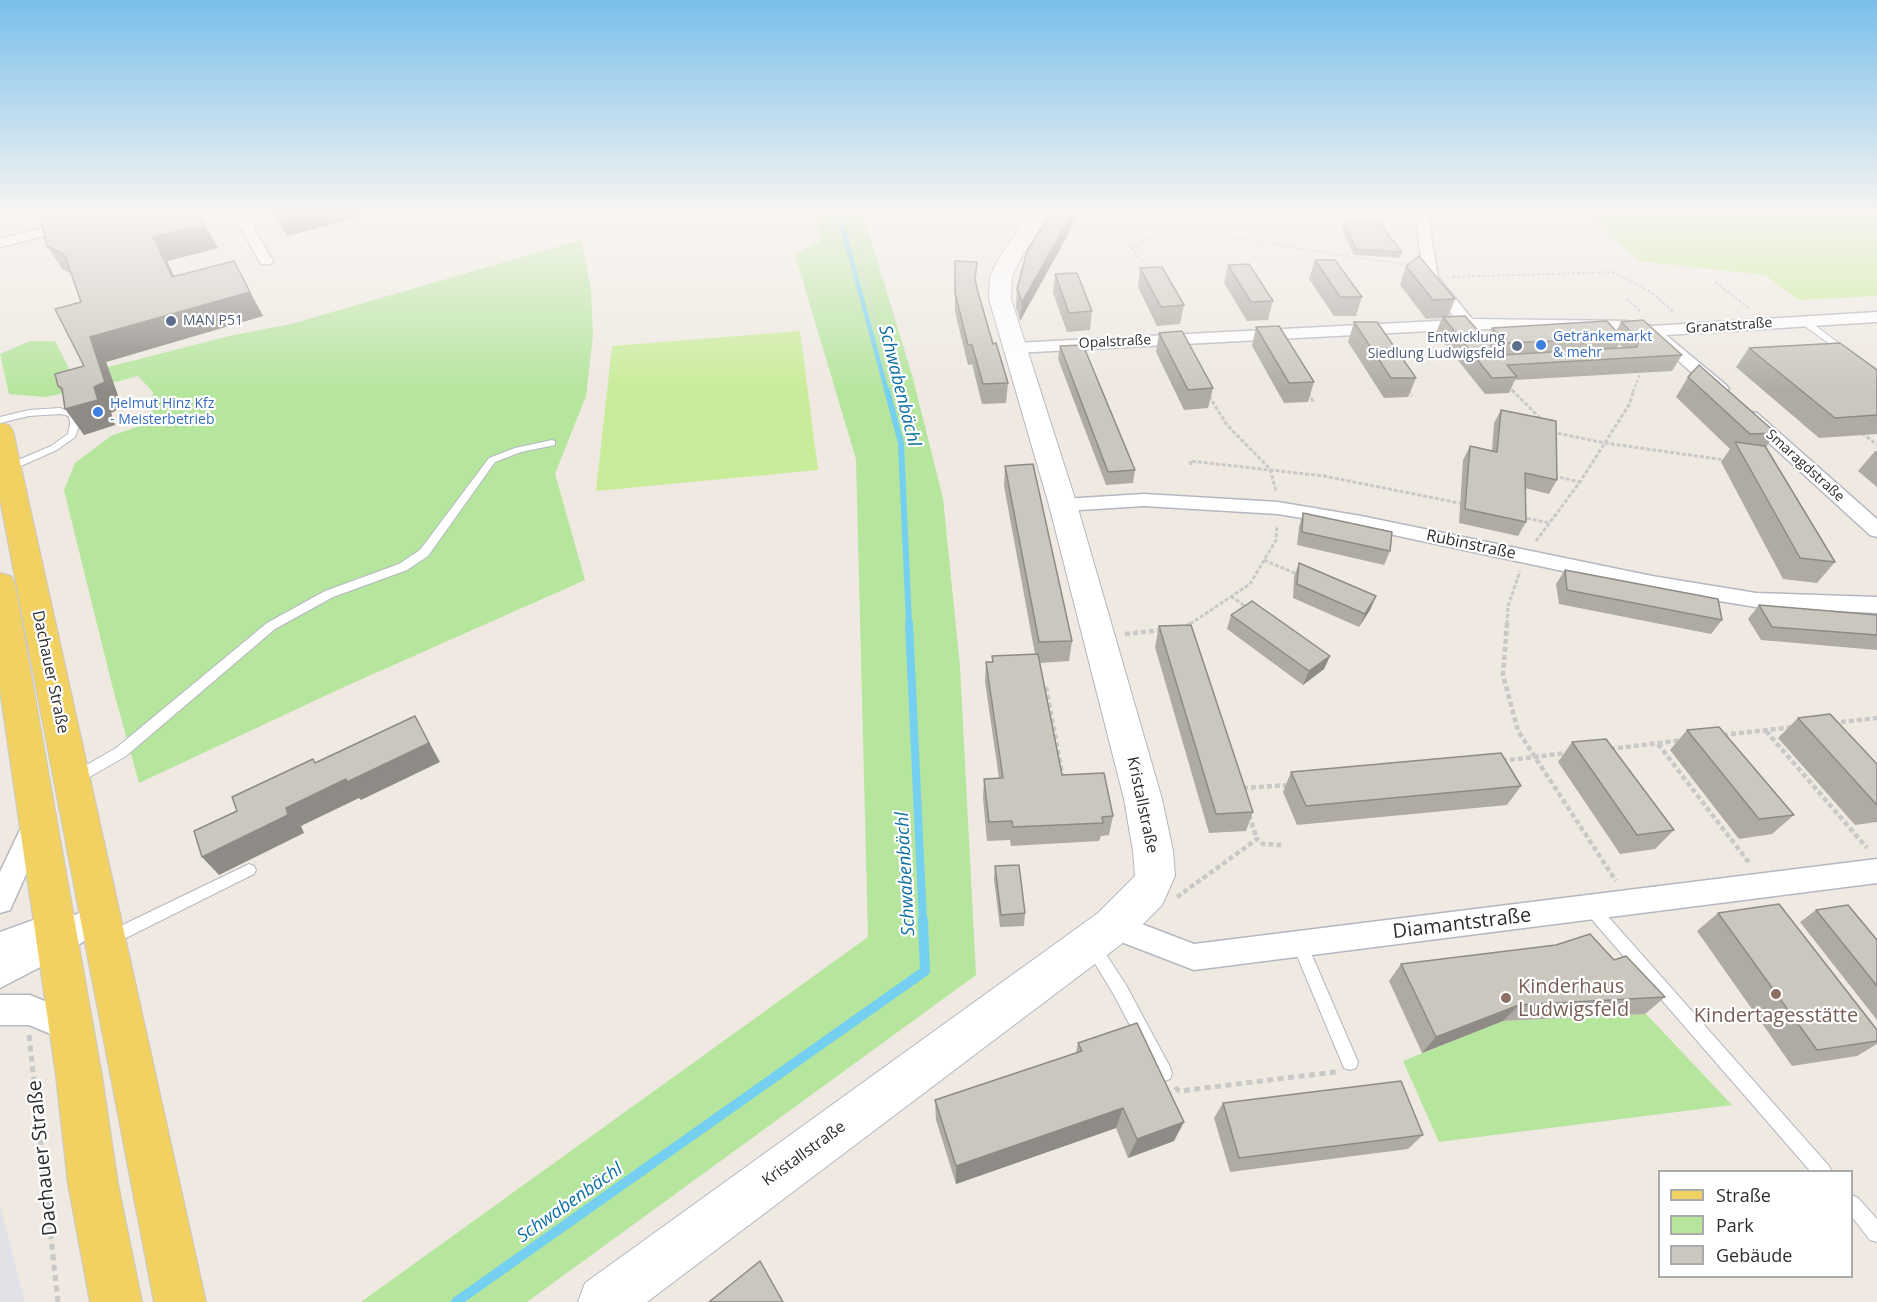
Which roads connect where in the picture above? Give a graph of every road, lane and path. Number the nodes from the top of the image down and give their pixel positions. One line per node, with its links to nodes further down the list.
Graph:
1 (862, 271): 20 (path)
2 (1004, 271): 15 (street, Kristallstraße)
3 (1151, 271): 6 (path)
4 (1423, 271): 5 (path)
5 (1430, 272): 12 (path); 13 (street)
6 (1155, 275)
7 (1715, 282): 10 (path)
8 (1877, 317): 9 (street, Granatstraße)
9 (1805, 322): 10 (street, Granatstraße); 16 (lane)
10 (1770, 324): 12 (street, Granatstraße)
11 (1593, 325): 13 (street, Opalstraße); 14 (street, Granatstraße); 17 (lane)
12 (1694, 328): 14 (street, Granatstraße)
13 (1466, 329): 15 (street, Opalstraße)
14 (1652, 331): 41 (street, Smaragdstraße)
15 (1015, 348): 37 (street, Kristallstraße)
16 (1850, 355)
17 (1625, 359): 30 (path)
18 (1403, 383): 22 (path)
19 (1503, 385): 28 (path)
20 (895, 392)
21 (1308, 393): 23 (path)
22 (1412, 396)
23 (1314, 403)
24 (0, 420): 34 (lane)
25 (0, 431): 34 (main road, Dachauer Straße)
26 (1546, 431): 28 (path)
27 (1859, 431): 31 (path)
28 (1556, 434): 30 (path)
29 (552, 443): 66 (lane)
30 (1605, 443): 32 (path); 36 (path)
31 (1877, 445)
32 (1734, 461)
33 (1191, 465): 38 (path)
34 (8, 468): 66 (main road, Dachauer Straße)
35 (1549, 475): 36 (path)
36 (1580, 482): 40 (path)
37 (1063, 505): 42 (street, Rubinstraße); 51 (street, Kristallstraße)
38 (1472, 506)
39 (1516, 516): 40 (path)
40 (1550, 523): 42 (path)
41 (1877, 530)
42 (1526, 556): 47 (street, Rubinstraße); 64 (path)
43 (1264, 560): 44 (path)
44 (1307, 579)
45 (0, 584): 71 (main road, Dachauer Straße)
46 (1232, 597): 48 (path)
47 (1877, 605)
48 (1250, 610)
49 (1175, 628): 52 (path)
50 (1164, 630): 51 (path)
51 (1097, 637): 80 (street, Kristallstraße)
52 (1190, 638)
53 (1046, 687): 67 (path)
54 (1875, 718): 55 (path); 56 (path)
55 (1877, 723)
56 (1825, 724)
57 (1801, 726): 58 (path)
58 (1766, 730): 59 (path); 74 (path)
59 (1712, 737)
60 (1690, 739): 61 (path)
61 (1658, 743): 62 (path); 76 (path)
62 (1601, 750)
63 (1567, 753): 64 (path)
64 (1533, 757): 65 (path); 78 (path)
65 (1499, 761)
66 (72, 780): 81 (main road, Dachauer Straße)
67 (1064, 784)
68 (1292, 784): 69 (path)
69 (1244, 799)
70 (1247, 809): 72 (path)
71 (37, 822): 77 (street); 82 (main road, Dachauer Straße)
72 (1257, 839): 73 (path); 80 (path)
73 (1282, 845)
74 (1873, 862): 76 (street, Diamantstraße)
75 (249, 870): 81 (lane)
76 (1767, 886): 78 (street, Diamantstraße)
77 (0, 901)
78 (1630, 902): 79 (street, Diamantstraße)
79 (1592, 909): 83 (street, Diamantstraße); 90 (lane)
80 (1114, 924): 83 (street, Diamantstraße); 89 (lane); 96 (street, Kristallstraße)
81 (103, 927): 82 (street); 95 (main road, Dachauer Straße)
82 (55, 934): 84 (street); 85 (street); 87 (main road, Dachauer Straße)
83 (1300, 944): 88 (lane)
84 (0, 946)
85 (0, 974)
86 (0, 1010): 87 (street)
87 (50, 1019): 93 (path, Dachauer Straße); 94 (main road, Dachauer Straße)
88 (1350, 1062): 89 (path)
89 (1164, 1073)
90 (1821, 1170)
91 (1853, 1206): 92 (lane)
92 (1877, 1233)
93 (58, 1302)
94 (116, 1302)
95 (180, 1302)
96 (604, 1302)

